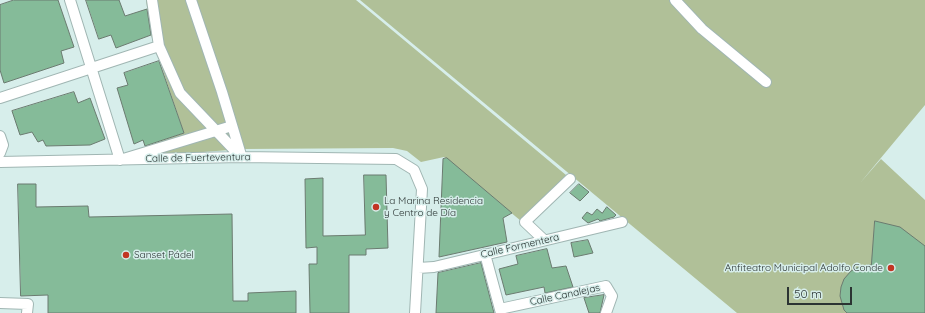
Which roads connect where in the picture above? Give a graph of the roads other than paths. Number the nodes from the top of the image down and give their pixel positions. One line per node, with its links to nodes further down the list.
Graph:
1 (70, 0): 6 (street)
2 (152, 0): 5 (street)
3 (191, 0): 9 (street)
4 (675, 0): 7 (street)
5 (159, 46): 6 (street); 10 (street)
6 (91, 68): 8 (street); 14 (street)
7 (766, 82)
8 (0, 98)
9 (232, 126): 10 (street); 13 (street)
10 (216, 131): 13 (street); 14 (street)
11 (0, 136): 12 (street)
12 (0, 153)
13 (241, 157): 14 (street, Calle de Fuerteventura); 20 (street, Calle de Fuerteventura)
14 (120, 160): 15 (street, Calle de Fuerteventura)
15 (0, 162)
16 (570, 179): 18 (street)
17 (622, 222): 18 (street, Calle Formentera)
18 (544, 240): 19 (street, Calle Formentera)
19 (485, 254): 20 (street, Calle Formentera); 22 (street)
20 (418, 268): 24 (street)
21 (0, 303): 23 (street)
22 (501, 311): 25 (street, Calle Canalejas)
23 (27, 313)
24 (415, 313)
25 (606, 313)

